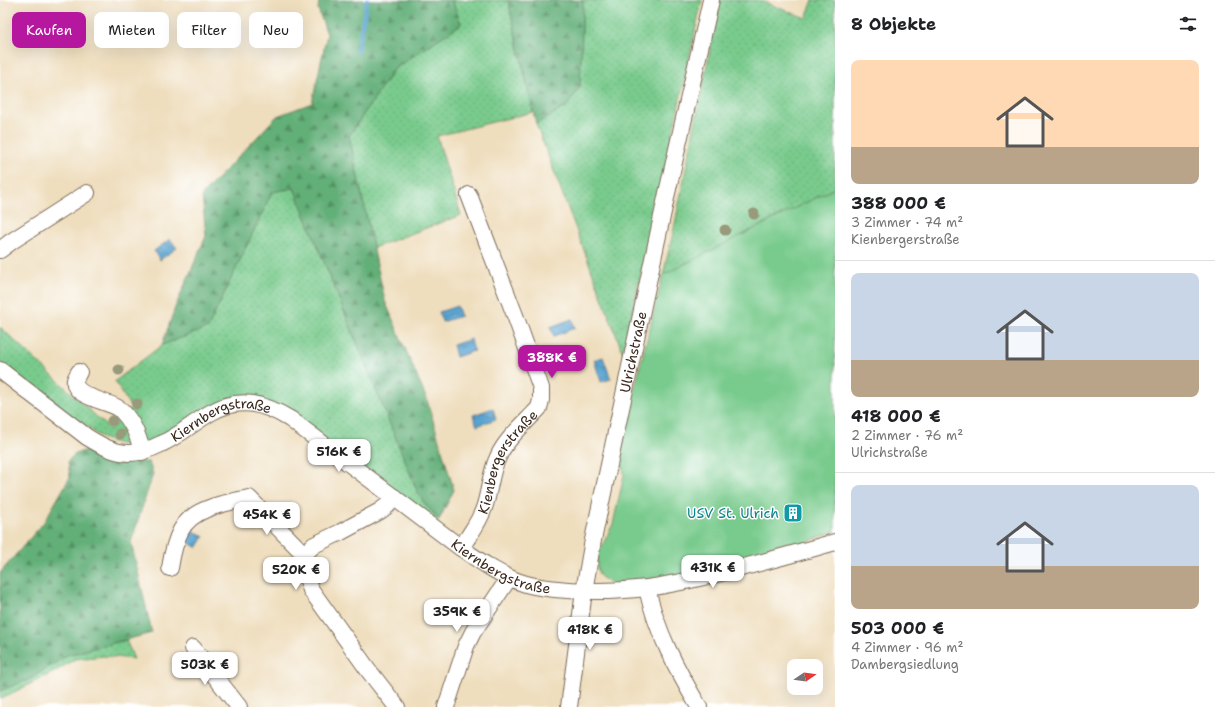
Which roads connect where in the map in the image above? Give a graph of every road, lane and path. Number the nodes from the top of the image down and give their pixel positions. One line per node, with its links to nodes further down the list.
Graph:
1 (711, 0): 15 (street, Ulrichstraße)
2 (87, 193): 4 (street)
3 (469, 195): 10 (street, Kienbergerstraße)
4 (0, 250)
5 (0, 370): 7 (street, Kiernbergstraße)
6 (79, 372): 7 (street)
7 (142, 452): 8 (street, Kiernbergstraße)
8 (394, 497): 10 (street, Kiernbergstraße); 11 (street)
9 (835, 542): 14 (street, Kiernbergstraße)
10 (461, 548): 13 (street, Kiernbergstraße)
11 (304, 554): 12 (street); 18 (street)
12 (170, 568)
13 (509, 578): 15 (street, Kiernbergstraße); 19 (street)
14 (647, 588): 15 (street, Kiernbergstraße); 21 (street)
15 (584, 591): 20 (street, Ulrichstraße)
16 (193, 648): 17 (street)
17 (239, 707)
18 (397, 707)
19 (446, 707)
20 (569, 707)
21 (699, 707)

